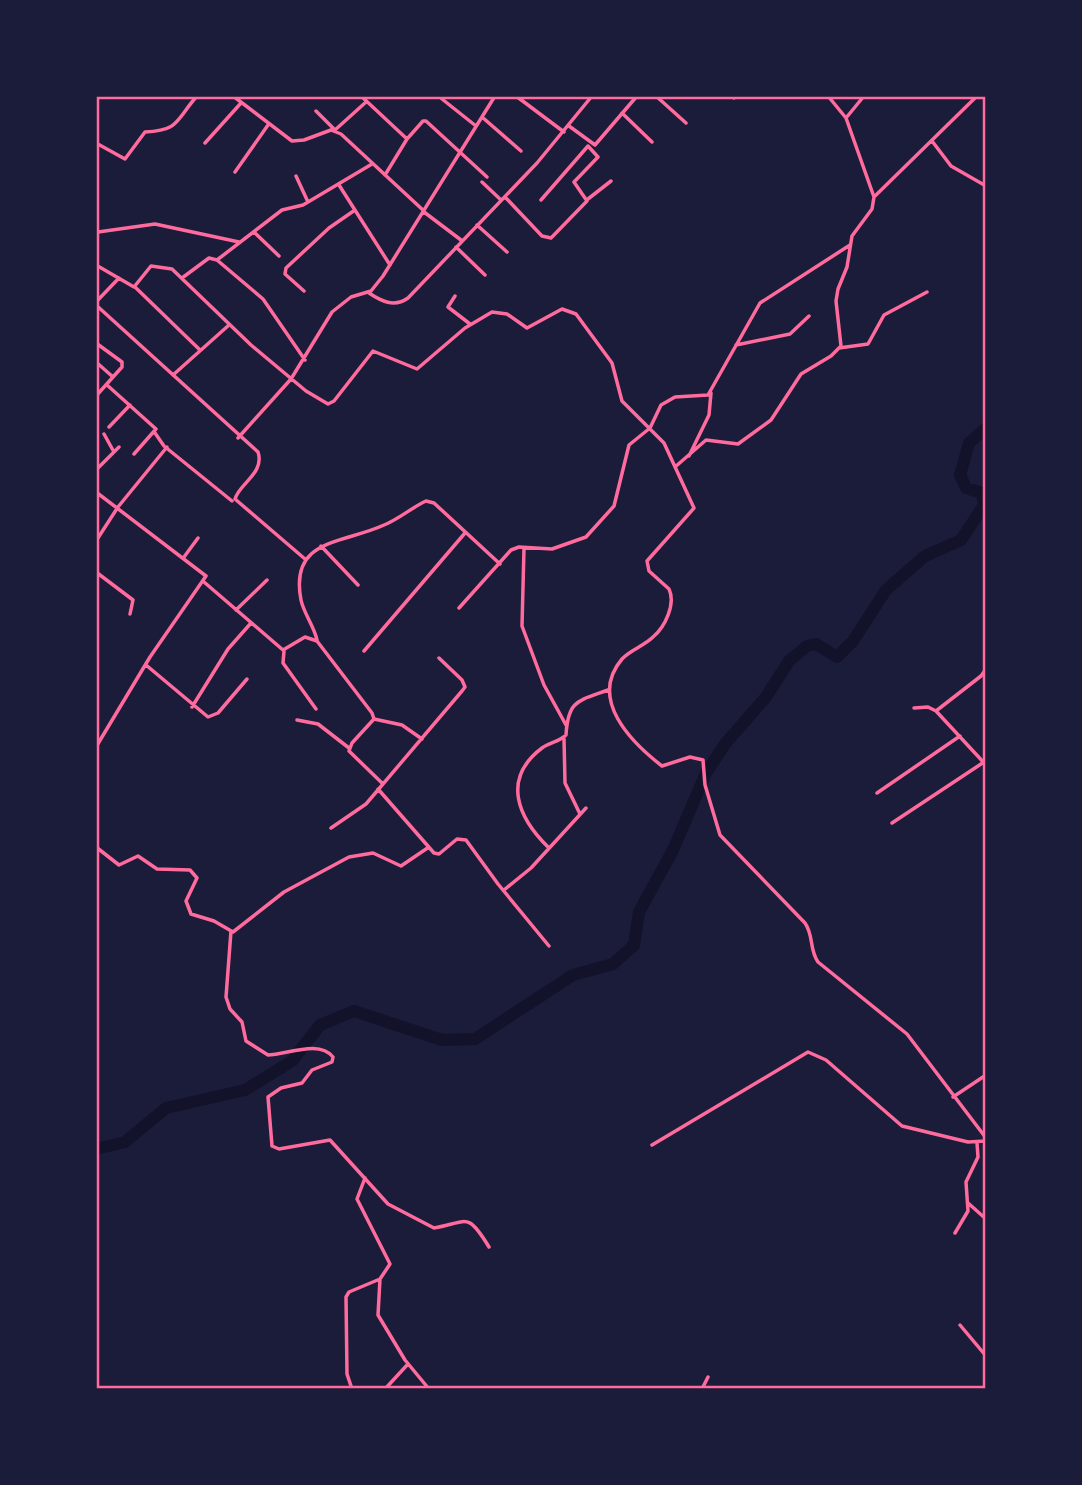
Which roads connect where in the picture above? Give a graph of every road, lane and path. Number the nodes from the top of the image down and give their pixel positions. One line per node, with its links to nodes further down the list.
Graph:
1 (197, 96): 29 (street)
2 (233, 96): 15 (street)
3 (360, 96): 14 (street)
4 (516, 96): 25 (street)
5 (582, 96): 12 (street)
6 (637, 96): 17 (street)
7 (656, 96): 20 (street)
8 (828, 96): 19 (street)
9 (864, 96): 19 (street)
10 (977, 96): 27 (street)
11 (493, 97): 18 (street)
12 (590, 98): 23 (street)
13 (442, 99): 22 (street)
14 (366, 102): 24 (street); 26 (street)
15 (241, 103): 21 (street); 30 (street)
16 (316, 111): 24 (street)
17 (622, 113): 28 (street); 31 (street)
18 (482, 117): 22 (street); 33 (street)
19 (846, 118): 43 (street)
20 (686, 123)
21 (268, 125): 24 (street); 35 (street)
22 (476, 126): 32 (street)
23 (569, 126): 25 (street); 31 (street)
24 (335, 131): 34 (street)
25 (564, 131): 44 (street)
26 (407, 139): 32 (street); 36 (street)
27 (932, 141): 42 (street); 43 (street)
28 (652, 142)
29 (96, 143)
30 (205, 143)
31 (588, 145): 45 (street); 46 (street)
32 (460, 151): 38 (street); 49 (street)
33 (521, 151)
34 (372, 164): 36 (street); 41 (street)
35 (235, 172)
36 (385, 175): 49 (street)
37 (296, 176): 47 (street)
38 (487, 177)
39 (611, 181): 46 (street)
40 (482, 182): 44 (street)
41 (340, 185): 47 (street); 48 (street)
42 (986, 186)
43 (874, 197): 55 (street)
44 (503, 199): 46 (street); 50 (street)
45 (541, 200)
46 (587, 200)
47 (308, 202): 51 (street)
48 (355, 210): 61 (street); 66 (street)
49 (424, 211): 53 (street); 61 (street)
50 (477, 225): 53 (street); 57 (street)
51 (254, 232): 54 (street); 58 (street)
52 (97, 233): 54 (street)
53 (462, 240): 56 (street)
54 (239, 242): 59 (street)
55 (850, 245): 75 (street); 76 (street)
56 (456, 247): 62 (street); 67 (street)
57 (507, 252)
58 (279, 256)
59 (217, 260): 64 (street); 78 (street)
60 (96, 265): 63 (street)
61 (390, 265): 67 (street)
62 (485, 275)
63 (119, 278): 65 (street); 70 (street)
64 (181, 278): 65 (street); 73 (street)
65 (135, 287): 77 (street)
66 (304, 291)
67 (368, 292): 78 (street)
68 (928, 292): 76 (street)
69 (455, 296): 72 (street)
70 (96, 303): 80 (street)
71 (809, 316): 75 (street)
72 (470, 324): 82 (street); 88 (street)
73 (229, 325): 77 (street); 82 (street)
74 (96, 343): 81 (street)
75 (736, 345): 84 (street)
76 (839, 348): 96 (street)
77 (200, 350): 80 (street)
78 (305, 360): 82 (street)
79 (96, 362): 81 (street)
80 (172, 375): 91 (street)
81 (114, 377): 83 (street)
82 (291, 379): 91 (street)
83 (107, 385): 85 (street); 86 (street)
84 (711, 393): 88 (street); 96 (street)
85 (96, 396)
86 (130, 405): 87 (street); 89 (street)
87 (109, 428)
88 (650, 428): 97 (street); 106 (street)
89 (155, 433): 93 (street); 95 (street)
90 (104, 434): 94 (street)
91 (238, 438): 108 (street)
92 (118, 447): 94 (street)
93 (167, 447): 100 (street); 101 (street)
94 (114, 452): 98 (street)
95 (134, 454)
96 (688, 457): 97 (street)
97 (675, 467): 125 (street)
98 (96, 470)
99 (96, 492): 101 (street)
100 (232, 501)
101 (118, 507): 104 (street); 107 (street)
102 (465, 533): 105 (street); 109 (street); 120 (street)
103 (198, 538): 107 (street)
104 (96, 541)
105 (321, 547): 108 (street); 113 (street)
106 (524, 548): 109 (street); 132 (street)
107 (184, 557): 112 (street)
108 (305, 559): 118 (street)
109 (500, 564): 114 (street)
110 (96, 572): 116 (street)
111 (267, 580): 115 (street)
112 (204, 582): 115 (street); 122 (street)
113 (358, 585)
114 (459, 608)
115 (236, 610): 117 (street)
116 (130, 614)
117 (251, 623): 119 (street); 126 (street)
118 (317, 641): 119 (street); 130 (street)
119 (284, 651): 128 (street)
120 (363, 651)
121 (439, 658): 135 (street)
122 (146, 665): 126 (street); 136 (street)
123 (986, 669): 129 (street)
124 (247, 679): 126 (street)
125 (608, 690): 132 (street); 153 (street)
126 (192, 706)
127 (914, 708): 129 (street)
128 (316, 709)
129 (936, 711): 133 (street)
130 (374, 719): 135 (street); 137 (street)
131 (297, 720): 137 (street)
132 (566, 725): 134 (street)
133 (960, 736): 138 (street); 141 (street)
134 (564, 738): 143 (street); 148 (street)
135 (422, 739): 139 (street)
136 (96, 747)
137 (349, 749): 139 (street)
138 (985, 764): 144 (street)
139 (383, 784): 140 (street)
140 (378, 789): 145 (street); 147 (street)
141 (877, 793)
142 (586, 808): 143 (street)
143 (580, 814): 148 (street)
144 (892, 823)
145 (331, 828)
146 (96, 847): 150 (street)
147 (429, 847): 149 (street); 150 (street)
148 (549, 848): 149 (street)
149 (503, 890): 151 (street)
150 (231, 931): 157 (street)
151 (549, 946)
152 (986, 1075): 153 (street)
153 (953, 1097): 154 (street)
154 (986, 1139): 155 (street)
155 (977, 1143): 156 (street); 158 (street)
156 (652, 1144)
157 (365, 1178): 161 (street); 162 (street)
158 (968, 1203): 159 (street); 160 (street)
159 (986, 1219)
160 (955, 1233)
161 (489, 1247)
162 (380, 1279): 165 (street); 167 (street)
163 (960, 1325): 164 (street)
164 (986, 1356)
165 (408, 1364): 168 (street); 169 (street)
166 (708, 1377): 170 (street)
167 (352, 1389)
168 (385, 1389)
169 (429, 1389)
170 (702, 1389)

